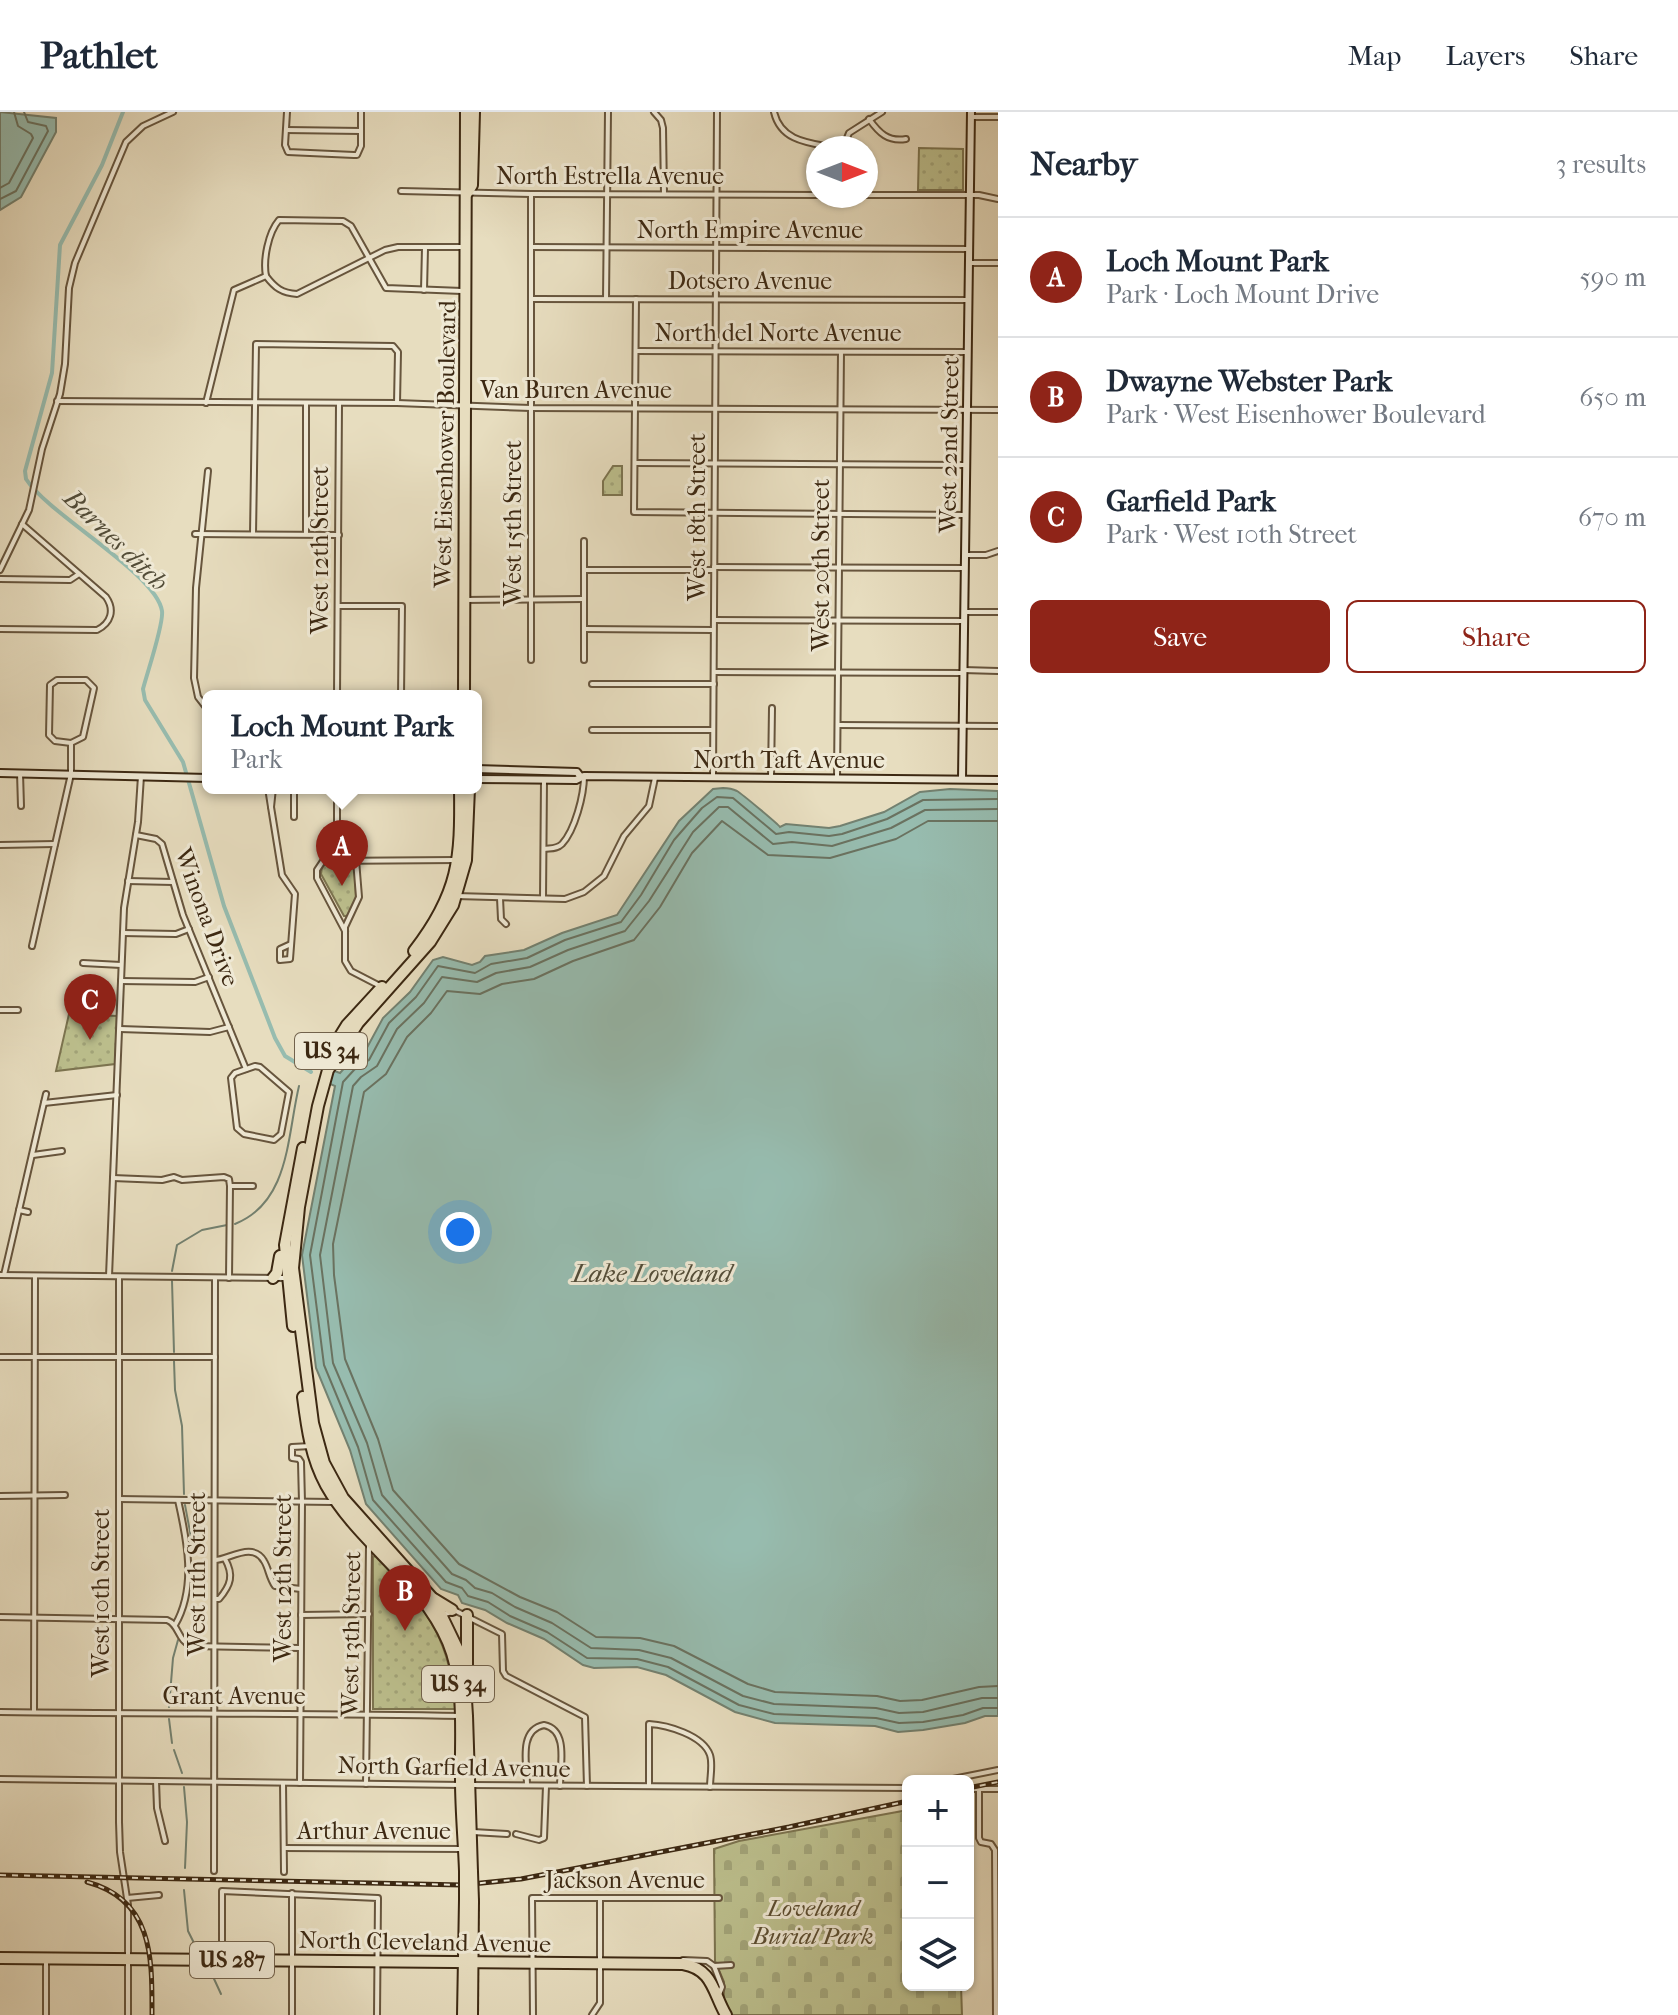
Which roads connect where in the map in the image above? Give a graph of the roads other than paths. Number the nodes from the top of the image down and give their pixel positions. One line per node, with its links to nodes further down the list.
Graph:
1 (173, 112): 50 (street)
2 (287, 112): 14 (street)
3 (361, 112): 15 (street)
4 (466, 112): 20 (highway, West Eisenhower Boulevard)
5 (474, 112): 20 (highway, West Eisenhower Boulevard)
6 (608, 112): 22 (street)
7 (654, 112): 23 (street)
8 (717, 112): 24 (street, West 18th Street)
9 (774, 112): 18 (street)
10 (882, 112): 13 (street)
11 (971, 115): 12 (street); 27 (main road, West 22nd Street)
12 (998, 117)
13 (869, 119): 16 (street); 17 (street)
14 (286, 130): 15 (street); 15 (street)
15 (361, 131)
16 (848, 136)
17 (906, 139)
18 (806, 140)
19 (401, 191): 20 (street, North Estrella Avenue)
20 (467, 193): 21 (street, North Estrella Avenue); 30 (highway, West Eisenhower Boulevard)
21 (531, 194): 22 (street, North Estrella Avenue); 31 (street, West 15th Street)
22 (608, 194): 23 (street, North Estrella Avenue); 32 (street)
23 (664, 194): 24 (street, North Estrella Avenue)
24 (716, 195): 25 (street, North Estrella Avenue); 33 (street, West 18th Street)
25 (806, 195)
26 (878, 195): 27 (street)
27 (970, 195): 28 (street); 34 (main road, West 22nd Street)
28 (998, 199)
29 (425, 247): 30 (street); 35 (street); 39 (street)
30 (466, 247): 40 (highway, West Eisenhower Boulevard)
31 (531, 247): 32 (street, North Empire Avenue); 41 (street, West 15th Street)
32 (606, 247): 33 (street, North Empire Avenue); 42 (street)
33 (716, 247): 34 (street, North Empire Avenue); 44 (street, West 18th Street)
34 (969, 249): 36 (main road, West 22nd Street)
35 (369, 258): 38 (street); 38 (street); 39 (street)
36 (969, 263): 37 (street); 45 (main road, West 22nd Street)
37 (998, 263)
38 (266, 276): 51 (street)
39 (424, 290): 40 (street)
40 (466, 291): 56 (highway, West Eisenhower Boulevard)
41 (531, 299): 42 (street, Dotsero Avenue); 57 (street, West 15th Street)
42 (606, 299): 43 (street, Dotsero Avenue)
43 (636, 299): 44 (street, Dotsero Avenue); 46 (street)
44 (716, 299): 45 (street, Dotsero Avenue); 47 (street, West 18th Street)
45 (969, 300): 49 (main road, West 22nd Street)
46 (637, 351): 47 (street, North del Norte Avenue); 58 (street)
47 (715, 351): 48 (street, North del Norte Avenue); 59 (street, West 18th Street)
48 (841, 352): 49 (street, North del Norte Avenue); 60 (street, West 20th Street)
49 (968, 352): 61 (main road, West 22nd Street)
50 (57, 401): 51 (street, Van Buren Avenue); 71 (street)
51 (206, 403): 52 (street, Van Buren Avenue)
52 (254, 403): 53 (street); 54 (street, Van Buren Avenue); 74 (street)
53 (397, 403): 55 (street, Van Buren Avenue); 56 (street, Van Buren Avenue)
54 (306, 404): 55 (street, Van Buren Avenue); 75 (street)
55 (339, 404): 76 (street, West 12th Street)
56 (466, 407): 57 (street, Van Buren Avenue); 88 (highway, West Eisenhower Boulevard)
57 (531, 408): 58 (street, Van Buren Avenue); 89 (street, West 15th Street)
58 (637, 409): 59 (street, Van Buren Avenue); 63 (street)
59 (715, 409): 60 (street, Van Buren Avenue); 64 (street, West 18th Street)
60 (840, 409): 61 (street, Van Buren Avenue); 65 (street, West 20th Street)
61 (967, 409): 62 (street, Van Buren Avenue); 66 (main road, West 22nd Street)
62 (998, 410)
63 (635, 463): 64 (street); 68 (street)
64 (715, 464): 65 (street); 68 (street, West 18th Street)
65 (840, 464): 66 (street); 69 (street, West 20th Street)
66 (966, 465): 70 (main road, West 22nd Street)
67 (208, 471): 73 (street)
68 (715, 512): 69 (street); 81 (street, West 18th Street)
69 (840, 513): 70 (street); 80 (street, West 20th Street)
70 (965, 515): 79 (main road, West 22nd Street)
71 (22, 524): 83 (street); 85 (street)
72 (195, 534): 73 (street)
73 (202, 534): 74 (street); 110 (street)
74 (253, 534): 75 (street)
75 (306, 534): 76 (street)
76 (339, 535): 90 (street, West 12th Street)
77 (584, 541): 84 (street)
78 (998, 551): 79 (street)
79 (965, 555): 82 (main road, West 22nd Street)
80 (839, 567): 81 (street); 82 (street); 94 (street, West 20th Street)
81 (714, 568): 84 (street); 93 (street, West 18th Street)
82 (965, 568): 91 (main road, West 22nd Street)
83 (0, 570)
84 (584, 570): 87 (street)
85 (79, 574): 86 (street); 96 (street)
86 (0, 579)
87 (584, 599): 89 (street); 97 (street)
88 (463, 600): 89 (street); 109 (highway, West Eisenhower Boulevard)
89 (531, 600): 99 (street, West 15th Street)
90 (338, 606): 107 (street, West 12th Street); 108 (street)
91 (964, 612): 92 (street); 95 (main road, West 22nd Street)
92 (998, 612)
93 (714, 620): 94 (street); 98 (street, West 18th Street)
94 (839, 620): 95 (street); 104 (street, West 20th Street)
95 (964, 621): 101 (main road, West 22nd Street)
96 (0, 629)
97 (584, 629): 98 (street); 100 (street)
98 (714, 630): 103 (street, West 18th Street)
99 (531, 660)
100 (584, 660)
101 (963, 671): 102 (street); 104 (street); 113 (main road, West 22nd Street)
102 (998, 671)
103 (714, 672): 104 (street); 106 (street, West 18th Street)
104 (838, 673): 112 (street, West 20th Street)
105 (592, 684): 106 (street)
106 (714, 684): 116 (street, West 18th Street)
107 (337, 690)
108 (401, 690)
109 (464, 690)
110 (202, 702)
111 (772, 708): 127 (street)
112 (838, 725): 113 (street); 128 (street, West 20th Street)
113 (962, 726): 114 (street); 130 (main road, West 22nd Street)
114 (998, 726)
115 (592, 730): 116 (street)
116 (713, 730): 126 (street, West 18th Street)
117 (71, 743): 117 (street); 121 (street)
118 (482, 769): 123 (main road, North Taft Avenue)
119 (0, 773): 120 (main road)
120 (20, 773): 121 (main road); 138 (street)
121 (71, 774): 122 (main road); 141 (street)
122 (141, 776): 124 (main road); 140 (street)
123 (582, 776): 125 (main road, North Taft Avenue); 131 (main road, North Taft Avenue); 143 (street)
124 (202, 778)
125 (655, 778): 126 (main road, North Taft Avenue); 151 (street)
126 (713, 778): 127 (main road, North Taft Avenue)
127 (771, 778): 128 (main road, North Taft Avenue)
128 (837, 778): 130 (main road, North Taft Avenue)
129 (482, 779): 131 (main road, North Taft Avenue)
130 (962, 779): 132 (main road, North Taft Avenue)
131 (544, 780): 143 (street)
132 (998, 780)
133 (271, 794): 156 (street)
134 (294, 794): 139 (street)
135 (337, 794): 144 (street)
136 (460, 794): 146 (highway, US 34)
137 (468, 794): 146 (highway, US 34)
138 (21, 806)
139 (294, 817)
140 (136, 835): 147 (street); 148 (street, Winona Drive)
141 (55, 844): 142 (street); 157 (street)
142 (0, 845)
143 (544, 849): 151 (street)
144 (337, 859): 145 (street); 154 (street)
145 (356, 860): 146 (street); 154 (street)
146 (462, 860): 149 (highway, US 34)
147 (128, 881): 148 (street); 155 (street)
148 (173, 882): 153 (street, Winona Drive)
149 (453, 895): 150 (street); 162 (highway, US 34)
150 (500, 898): 151 (street); 152 (street)
151 (543, 898)
152 (506, 924)
153 (189, 929): 155 (street); 160 (street, Winona Drive)
154 (345, 931): 162 (street)
155 (123, 933): 159 (street)
156 (291, 944)
157 (32, 946)
158 (83, 963): 159 (street)
159 (121, 965): 161 (street)
160 (209, 977): 161 (street); 165 (street, Winona Drive)
161 (121, 981): 166 (street)
162 (385, 989): 178 (highway, US 34); 183 (highway, US 34)
163 (0, 1010): 164 (street)
164 (18, 1010)
165 (229, 1027): 166 (street); 167 (street, Winona Drive)
166 (119, 1029): 169 (street)
167 (246, 1069): 167 (street)
168 (46, 1094): 170 (street)
169 (117, 1095): 170 (street); 173 (street)
170 (44, 1103): 172 (street)
171 (62, 1151): 172 (street)
172 (33, 1155): 176 (street)
173 (113, 1178): 174 (street); 181 (street)
174 (230, 1186): 175 (street); 185 (street)
175 (253, 1186)
176 (19, 1210): 177 (street); 179 (street)
177 (28, 1212)
178 (285, 1243): 183 (highway, US 34); 186 (highway)
179 (2, 1275): 180 (street)
180 (35, 1276): 181 (street); 188 (street)
181 (109, 1276): 182 (street)
182 (119, 1277): 184 (street); 190 (street, West 10th Street)
183 (290, 1277): 186 (street); 191 (highway, US 34); 192 (highway, US 34)
184 (215, 1278): 185 (street); 189 (street, West 11th Street)
185 (229, 1278): 186 (street)
186 (273, 1278)
187 (0, 1357): 188 (street)
188 (32, 1357): 190 (street); 195 (street)
189 (215, 1357): 190 (street); 198 (street, West 11th Street)
190 (119, 1358): 196 (street, West 10th Street)
191 (311, 1446): 192 (highway); 199 (street, West 12th Street); 200 (highway, US 34)
192 (321, 1454): 201 (highway, US 34)
193 (65, 1495): 195 (street)
194 (0, 1496): 195 (street)
195 (33, 1496): 213 (street)
196 (119, 1499): 197 (street); 214 (street, West 10th Street)
197 (178, 1500): 198 (street); 215 (street)
198 (215, 1500): 199 (street); 205 (street, West 11th Street)
199 (302, 1502): 200 (street); 206 (street, West 12th Street)
200 (336, 1502): 201 (highway, US 34)
201 (372, 1538): 202 (highway, US 34); 203 (street, West 13th Street); 209 (highway, US 34)
202 (381, 1553): 203 (highway); 209 (highway, US 34)
203 (369, 1557): 208 (street, West 13th Street)
204 (225, 1559): 205 (street); 206 (street); 207 (street)
205 (215, 1560): 207 (street, West 11th Street)
206 (301, 1589): 210 (street, West 12th Street)
207 (215, 1599): 216 (street, West 11th Street)
208 (369, 1614): 210 (street); 223 (street, West 13th Street)
209 (444, 1614): 211 (street); 218 (highway, US 34); 225 (highway, US 34)
210 (301, 1615): 217 (street, West 12th Street)
211 (467, 1615): 218 (highway); 239 (street)
212 (0, 1617): 213 (street)
213 (33, 1618): 214 (street); 220 (street)
214 (120, 1619): 215 (street); 221 (street, West 10th Street)
215 (175, 1625): 216 (street)
216 (215, 1647): 217 (street); 224 (street, West 11th Street)
217 (300, 1648): 222 (street, West 12th Street)
218 (465, 1684): 225 (highway, US 34)
219 (0, 1712): 220 (street, Grant Avenue)
220 (34, 1712): 221 (street, Grant Avenue)
221 (119, 1713): 224 (street, Grant Avenue); 229 (street, West 10th Street)
222 (300, 1713): 223 (street, Grant Avenue); 224 (street, Grant Avenue); 233 (street, West 12th Street)
223 (367, 1714): 225 (street, Grant Avenue); 234 (street, West 13th Street)
224 (215, 1715): 231 (street, West 11th Street)
225 (464, 1716): 235 (highway, US 34)
226 (998, 1770): 227 (street)
227 (973, 1775)
228 (0, 1779): 229 (street, North Garfield Avenue)
229 (119, 1781): 230 (street, North Garfield Avenue); 256 (street, West 10th Street)
230 (156, 1781): 231 (street, North Garfield Avenue); 249 (street)
231 (214, 1782): 232 (street, North Garfield Avenue); 252 (street, West 11th Street)
232 (283, 1783): 233 (street, North Garfield Avenue); 250 (street)
233 (300, 1783): 234 (street, North Garfield Avenue)
234 (366, 1784): 235 (street, North Garfield Avenue)
235 (464, 1785): 236 (street, North Garfield Avenue); 246 (highway, US 34); 251 (highway, US 34)
236 (527, 1785): 237 (street, North Garfield Avenue); 238 (street)
237 (546, 1786): 238 (street, North Garfield Avenue); 248 (street)
238 (560, 1786): 239 (street, North Garfield Avenue)
239 (587, 1786): 240 (street, North Garfield Avenue)
240 (649, 1786): 241 (street, North Garfield Avenue); 241 (street)
241 (710, 1787): 242 (street, North Garfield Avenue)
242 (902, 1788)
243 (974, 1789): 244 (street)
244 (979, 1789): 245 (street); 280 (street)
245 (998, 1789)
246 (471, 1832): 247 (street, Arthur Avenue); 251 (highway, US 34)
247 (507, 1834)
248 (516, 1834)
249 (165, 1841)
250 (284, 1848): 251 (street, Arthur Avenue); 253 (street)
251 (468, 1849): 265 (highway, US 34, bridge)
252 (214, 1871)
253 (284, 1872)
254 (292, 1893): 262 (street); 263 (street); 264 (street)
255 (159, 1895): 256 (street)
256 (127, 1898): 261 (street, West 10th Street)
257 (719, 1898): 258 (street, Jackson Avenue)
258 (600, 1899): 266 (street, Jackson Avenue); 267 (street)
259 (0, 1958): 260 (highway, North Cleveland Avenue / US 287)
260 (46, 1959): 261 (highway, North Cleveland Avenue / US 287); 272 (street)
261 (128, 1959): 262 (highway, North Cleveland Avenue / US 287); 273 (street, West 10th Street)
262 (222, 1960): 263 (highway, North Cleveland Avenue / US 287)
263 (292, 1961): 264 (highway, North Cleveland Avenue / US 287); 274 (street)
264 (377, 1962): 265 (highway, North Cleveland Avenue / US 287); 275 (street)
265 (468, 1963): 266 (highway, North Cleveland Avenue / US 287); 276 (highway, US 34); 277 (highway, US 34)
266 (533, 1963): 267 (highway, North Cleveland Avenue / US 287); 278 (street)
267 (601, 1964): 268 (highway, North Cleveland Avenue / US 287); 279 (street)
268 (645, 1964): 270 (street); 271 (highway, North Cleveland Avenue / US 287)
269 (731, 1965): 270 (street)
270 (714, 1966): 271 (street)
271 (722, 2008)
272 (46, 2015)
273 (128, 2015)
274 (292, 2015)
275 (377, 2015)
276 (463, 2015)
277 (472, 2015)
278 (533, 2015)
279 (592, 2015)
280 (996, 2015)

